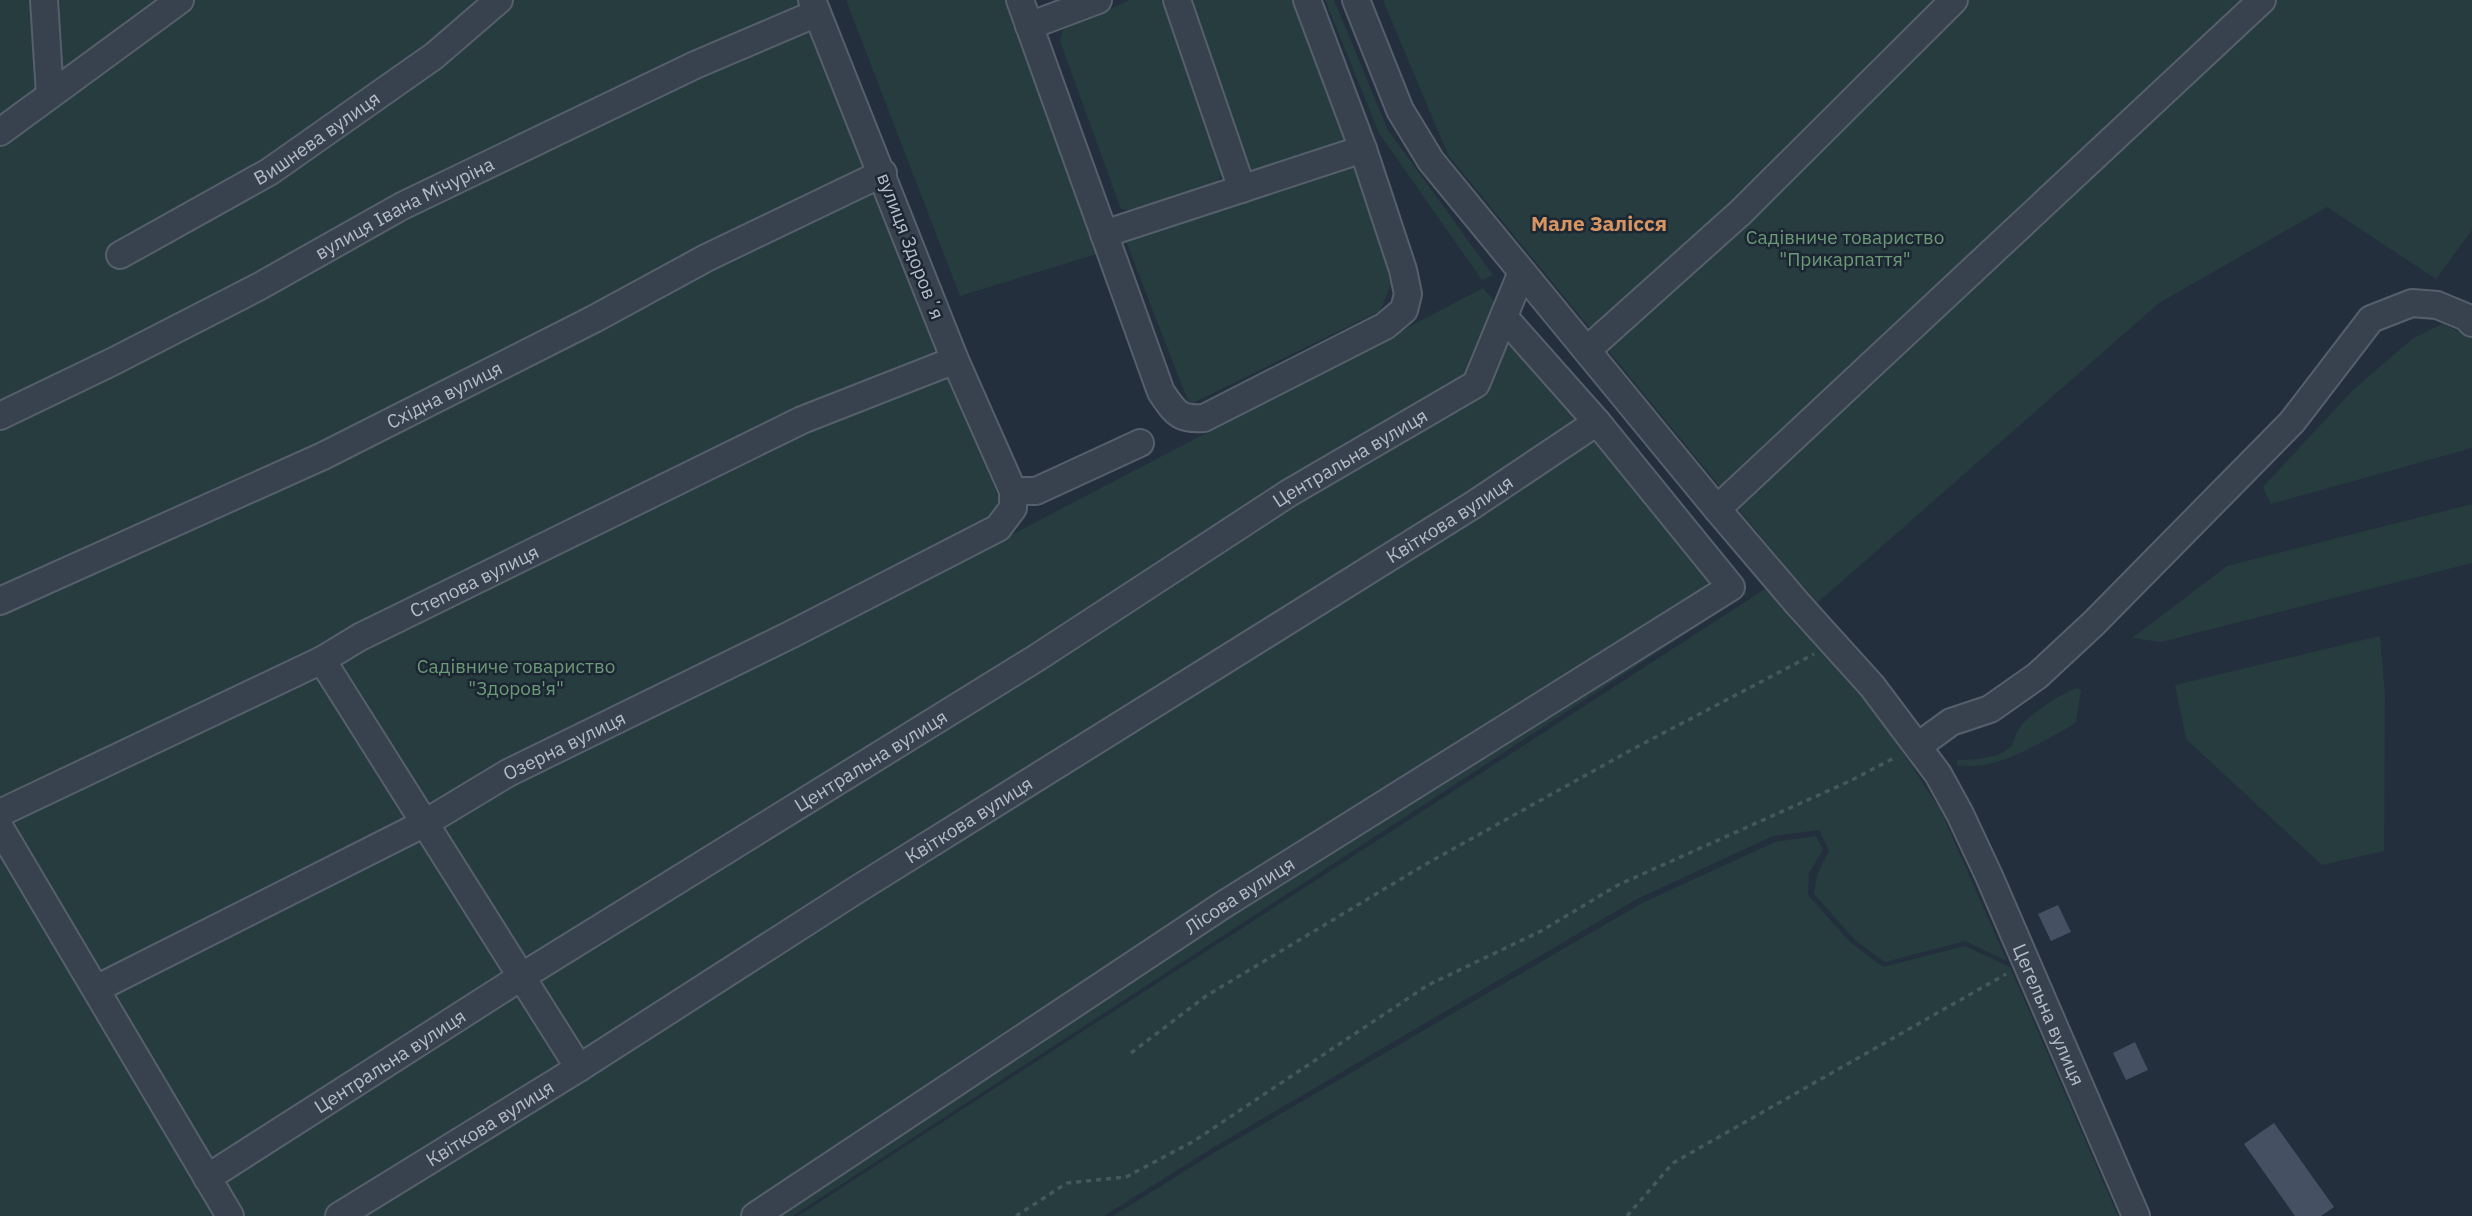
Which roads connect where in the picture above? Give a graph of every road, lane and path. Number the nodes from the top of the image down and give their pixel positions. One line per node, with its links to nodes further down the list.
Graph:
1 (44, 0): 13 (street)
2 (180, 0): 13 (street)
3 (499, 0): 19 (street, Вишнева вулиця)
4 (1020, 0): 12 (street)
5 (1098, 0): 12 (street)
6 (1177, 0): 17 (street)
7 (1307, 0): 15 (street)
8 (1356, 0): 20 (street, Цегельна вулиця)
9 (1954, 0): 23 (street)
10 (2262, 0): 29 (street)
11 (815, 6): 16 (street, вулиця Здоровʼя); 25 (street, вулиця Івана Мічуріна)
12 (1030, 26): 18 (street)
13 (50, 95): 14 (street)
14 (0, 132)
15 (1363, 149): 17 (street); 18 (street)
16 (883, 173): 24 (street, вулиця Здоровʼя); 30 (street, Східна вулиця)
17 (1242, 189): 18 (street)
18 (1104, 234)
19 (120, 255)
20 (1522, 272): 21 (street, Центральна вулиця); 23 (street, Цегельна вулиця)
21 (1504, 317): 26 (street); 38 (street, Центральна вулиця)
22 (2472, 323): 33 (street)
23 (1587, 350): 29 (street, Цегельна вулиця)
24 (955, 360): 28 (street, вулиця Здоровʼя); 32 (street, Степова вулиця)
25 (0, 416)
26 (1597, 422): 41 (street, Квіткова вулиця); 45 (street, Лісова вулиця)
27 (1140, 443): 28 (street)
28 (1013, 491): 35 (street, Озерна вулиця)
29 (1717, 509): 31 (street, Цегельна вулиця)
30 (0, 601)
31 (1833, 644): 33 (street, Цегельна вулиця); 40 (path)
32 (321, 660): 34 (street, Степова вулиця); 35 (street)
33 (1919, 746): 37 (street, Цегельна вулиця); 46 (path)
34 (0, 813)
35 (425, 823): 38 (street); 39 (street, Озерна вулиця)
36 (0, 828): 39 (street)
37 (2026, 963): 47 (path); 48 (street, Цегельна вулиця)
38 (521, 976): 41 (street); 42 (street, Центральна вулиця)
39 (96, 989): 42 (street)
40 (1131, 1054)
41 (579, 1068): 44 (street, Квіткова вулиця)
42 (207, 1178): 43 (street)
43 (230, 1216)
44 (340, 1216)
45 (755, 1216)
46 (1016, 1216)
47 (1627, 1216)
48 (2136, 1216)

